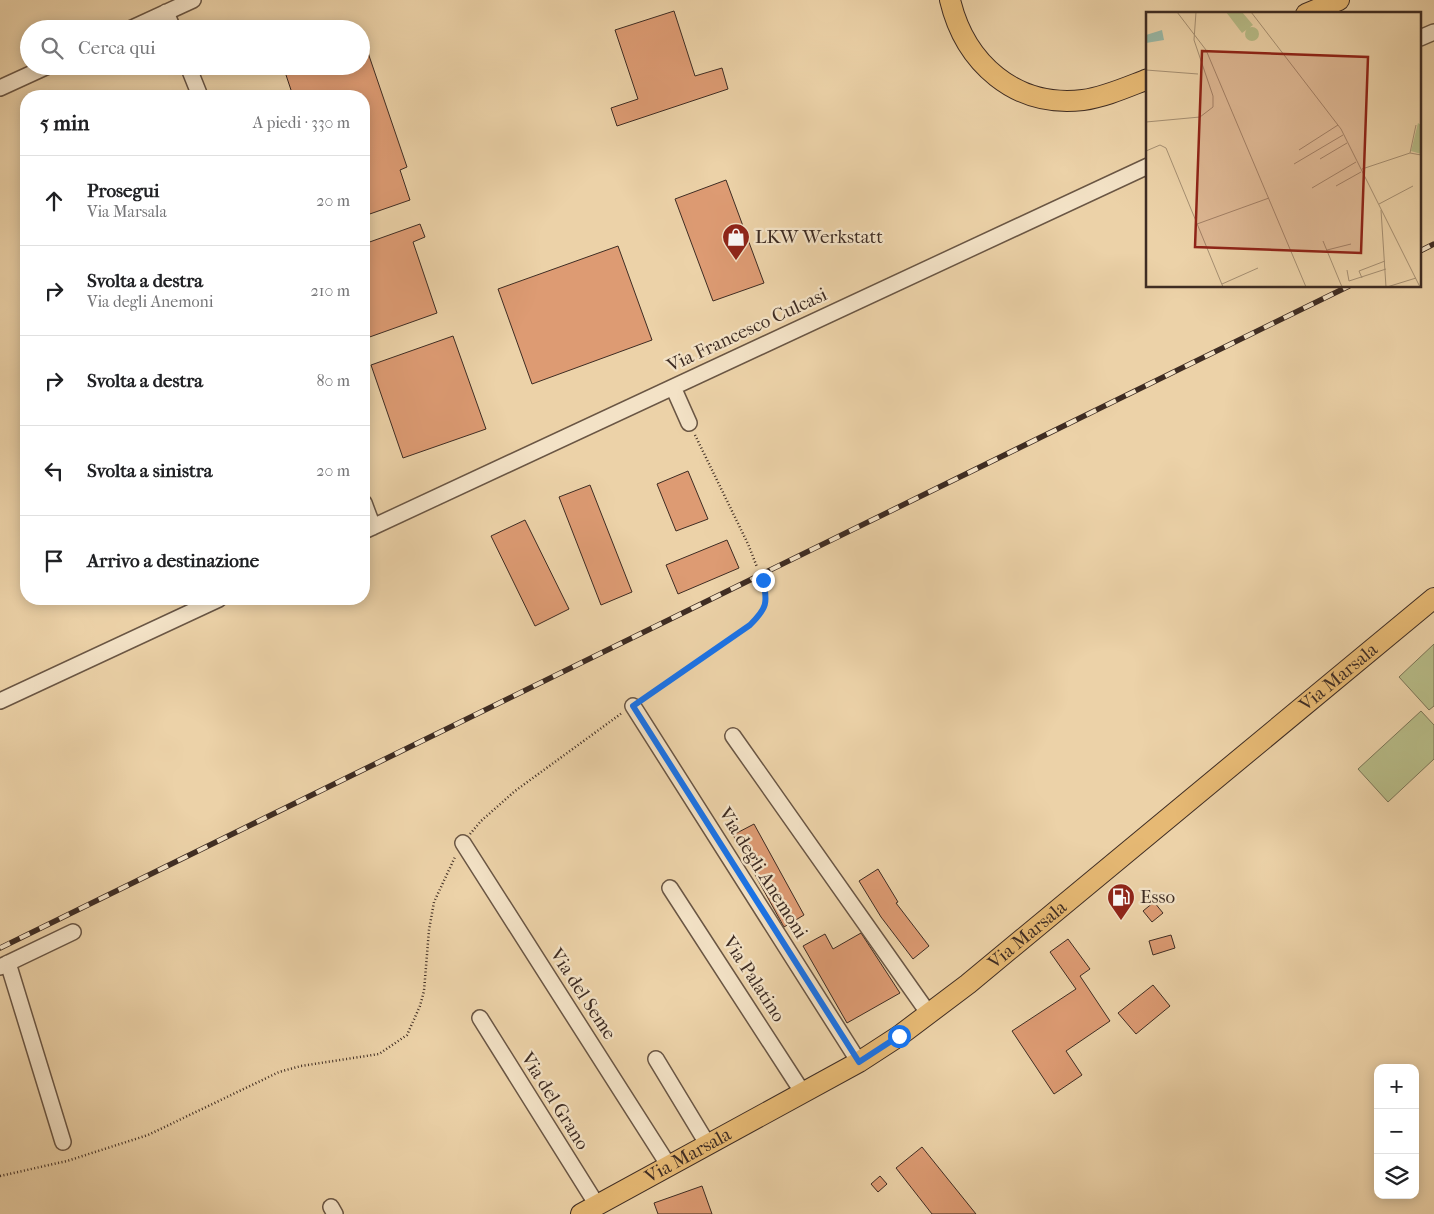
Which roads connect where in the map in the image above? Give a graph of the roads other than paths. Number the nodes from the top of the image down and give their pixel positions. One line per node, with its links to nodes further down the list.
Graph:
1 (193, 0): 4 (street)
2 (950, 0): 12 (main road)
3 (1339, 0): 5 (main road)
4 (166, 12): 6 (street); 7 (street)
5 (1311, 12)
6 (149, 20)
7 (169, 20)
8 (1434, 32): 9 (street)
9 (1422, 37)
10 (28, 75): 13 (street)
11 (192, 75): 14 (street)
12 (1146, 80)
13 (0, 88)
14 (198, 90)
15 (1146, 167): 16 (street, Via Francesco Culcasi)
16 (673, 387): 17 (street); 18 (street, Via Francesco Culcasi)
17 (689, 423)
18 (370, 529)
19 (1434, 598): 28 (main road, Via Marsala)
20 (206, 605): 21 (street)
21 (0, 701)
22 (633, 706): 31 (street, Via degli Anemoni)
23 (733, 736): 28 (street)
24 (463, 843): 35 (street, Via del Seme)
25 (670, 888): 32 (street, Via Palatino)
26 (73, 932): 27 (street)
27 (4, 965): 33 (street)
28 (929, 1014): 31 (main road, Via Marsala)
29 (480, 1018): 36 (street, Via del Grano)
30 (656, 1059): 34 (street)
31 (859, 1062): 32 (main road, Via Marsala)
32 (803, 1093): 34 (main road, Via Marsala)
33 (63, 1142)
34 (708, 1145): 35 (main road, Via Marsala)
35 (669, 1166): 36 (main road, Via Marsala)
36 (601, 1208)

